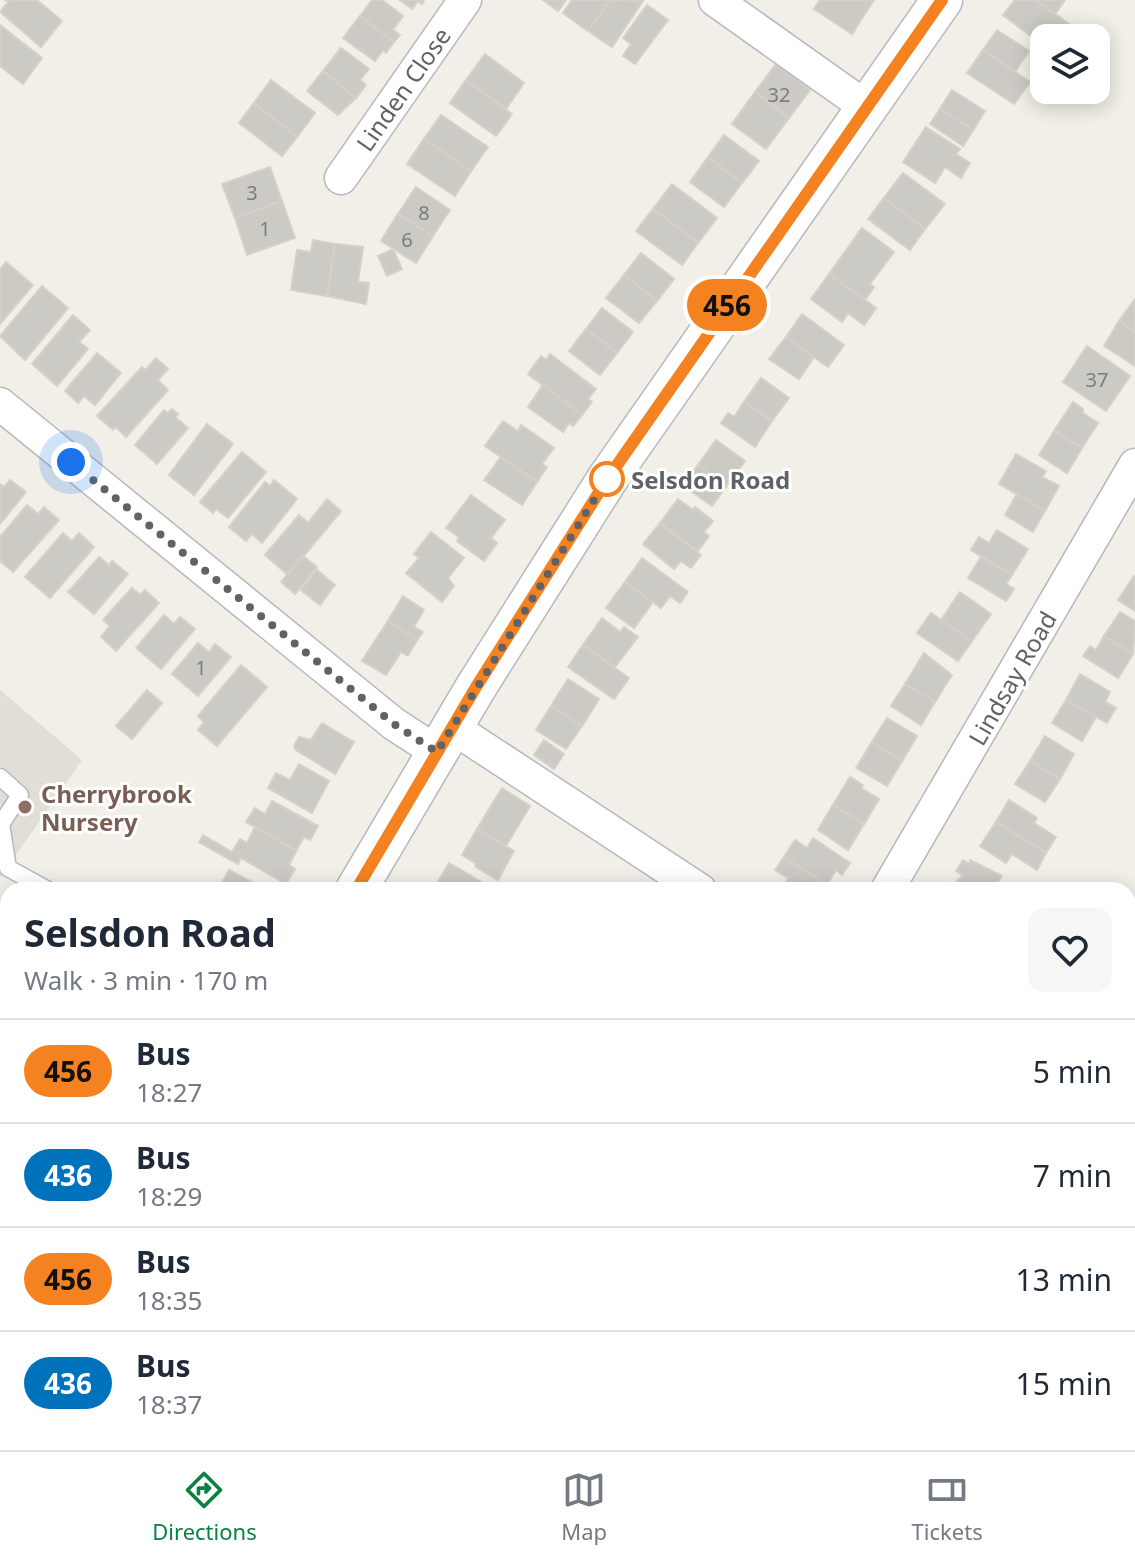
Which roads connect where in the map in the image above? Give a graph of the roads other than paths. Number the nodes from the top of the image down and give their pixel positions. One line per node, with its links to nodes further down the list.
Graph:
1 (465, 0): 5 (street, Linden Close)
2 (715, 0): 4 (street)
3 (942, 0): 4 (street)
4 (866, 107): 8 (street)
5 (341, 178)
6 (0, 404): 8 (street)
7 (1135, 465): 13 (street, Lindsay Road)
8 (444, 740): 11 (street); 12 (street)
9 (0, 777): 10 (lane)
10 (33, 882)
11 (361, 882)
12 (686, 882)
13 (892, 882)

